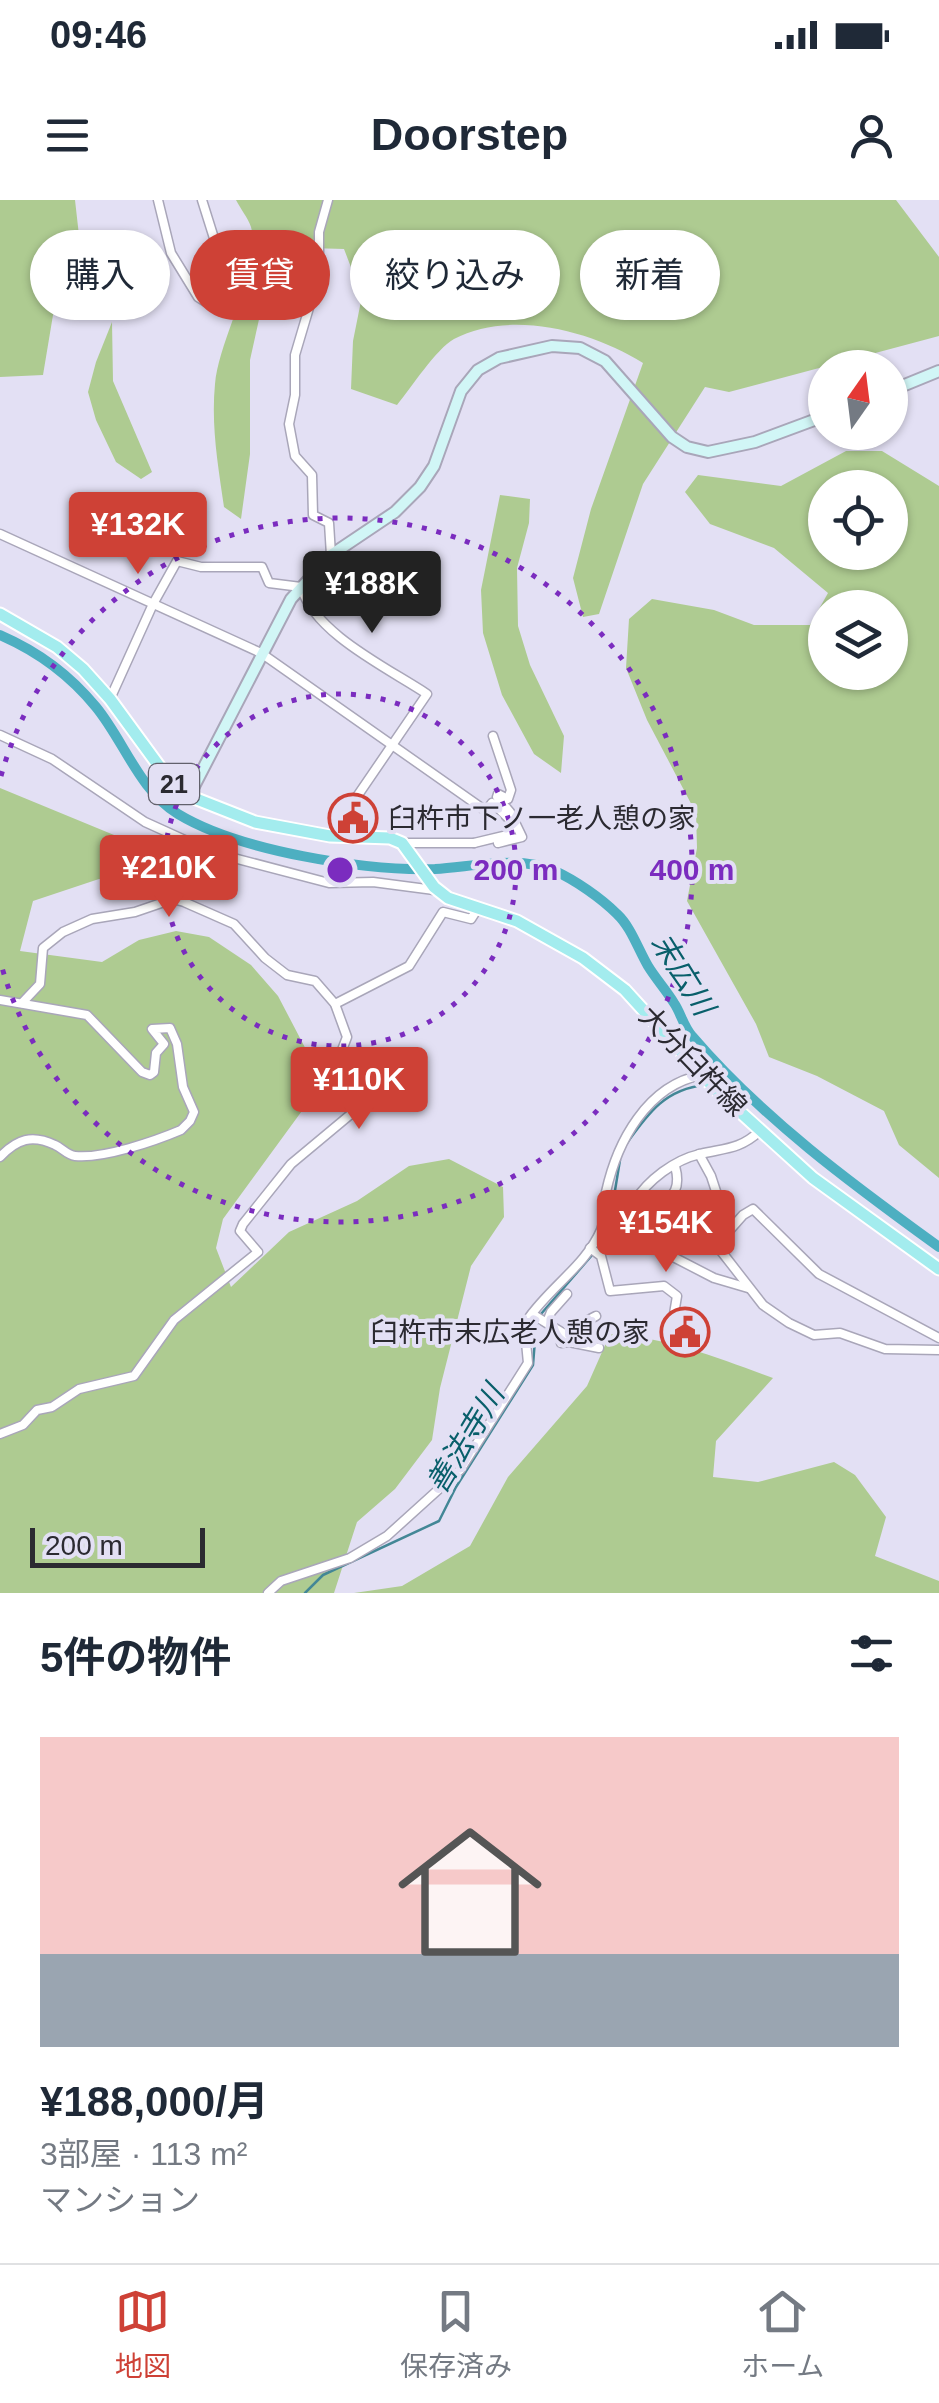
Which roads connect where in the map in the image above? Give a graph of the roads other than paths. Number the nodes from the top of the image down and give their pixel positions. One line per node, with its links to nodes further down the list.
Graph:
1 (158, 200): 2 (street)
2 (202, 200)
3 (328, 200): 8 (street)
4 (939, 371): 5 (street)
5 (908, 384)
6 (808, 422): 8 (street)
7 (0, 534): 10 (street)
8 (332, 555): 9 (street)
9 (301, 587): 10 (street); 12 (street); 16 (street)
10 (154, 604): 12 (street); 13 (street)
11 (0, 614): 13 (main road, 21)
12 (260, 653): 16 (street); 17 (street)
13 (110, 699): 17 (main road, 21)
14 (0, 735): 21 (street)
15 (493, 736): 19 (street)
16 (392, 746): 18 (street); 19 (street)
17 (189, 796): 18 (main road, 21)
18 (330, 836): 20 (main road, 21)
19 (474, 843): 20 (street)
20 (404, 845): 21 (main road)
21 (434, 886): 22 (main road, 大分臼杵線)
22 (478, 908): 25 (street); 26 (main road, 大分臼杵線)
23 (0, 1000): 24 (street)
24 (22, 1003): 25 (street); 29 (street)
25 (335, 1004): 47 (street)
26 (703, 1076): 27 (main road, 大分臼杵線); 31 (street)
27 (760, 1131): 28 (street); 36 (main road, 大分臼杵線)
28 (699, 1154): 30 (street); 34 (street)
29 (0, 1156)
30 (675, 1166): 32 (street); 33 (street)
31 (611, 1197): 32 (street); 35 (street)
32 (634, 1202): 33 (street)
33 (654, 1212): 37 (street)
34 (730, 1231): 37 (street); 43 (street)
35 (594, 1251): 39 (street); 40 (street)
36 (939, 1269)
37 (748, 1288): 46 (street)
38 (567, 1294): 42 (street)
39 (533, 1314): 42 (street); 48 (street)
40 (674, 1314)
41 (596, 1316): 44 (street)
42 (545, 1321): 44 (street)
43 (939, 1338)
44 (565, 1340): 45 (street)
45 (598, 1348)
46 (939, 1350)
47 (0, 1434)
48 (268, 1593)

